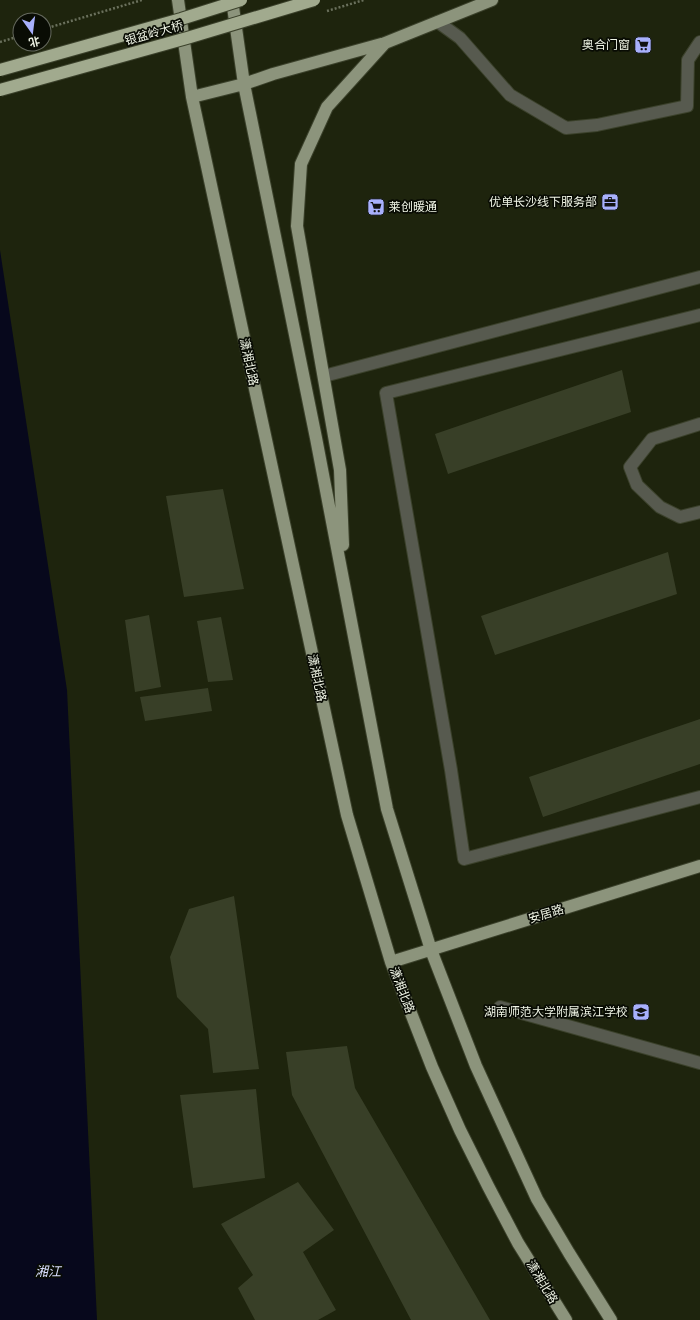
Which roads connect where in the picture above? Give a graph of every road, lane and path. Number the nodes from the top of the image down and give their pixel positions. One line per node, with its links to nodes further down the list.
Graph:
1 (142, 0): 8 (path)
2 (178, 0): 16 (main road, 潇湘北路)
3 (232, 0): 14 (main road)
4 (241, 0): 13 (highway, 银盆岭大桥, bridge)
5 (314, 0): 15 (highway, 银盆岭大桥, bridge)
6 (492, 0): 7 (main road)
7 (438, 22): 11 (street); 12 (main road)
8 (52, 27)
9 (12, 38): 10 (path)
10 (0, 42)
11 (700, 42)
12 (385, 43): 14 (main road); 19 (main road)
13 (0, 70)
14 (244, 84): 16 (main road); 22 (main road)
15 (0, 90)
16 (192, 98): 26 (main road, 潇湘北路)
17 (700, 277): 19 (street)
18 (700, 314): 23 (street)
19 (324, 376): 22 (main road)
20 (700, 424): 21 (street)
21 (700, 512)
22 (345, 587): 25 (main road)
23 (700, 797)
24 (700, 866): 25 (main road, 安居路)
25 (431, 950): 26 (main road, 安居路); 30 (main road)
26 (391, 962): 29 (main road, 潇湘北路)
27 (500, 1007): 28 (street)
28 (700, 1063)
29 (566, 1320)
30 (611, 1320)

